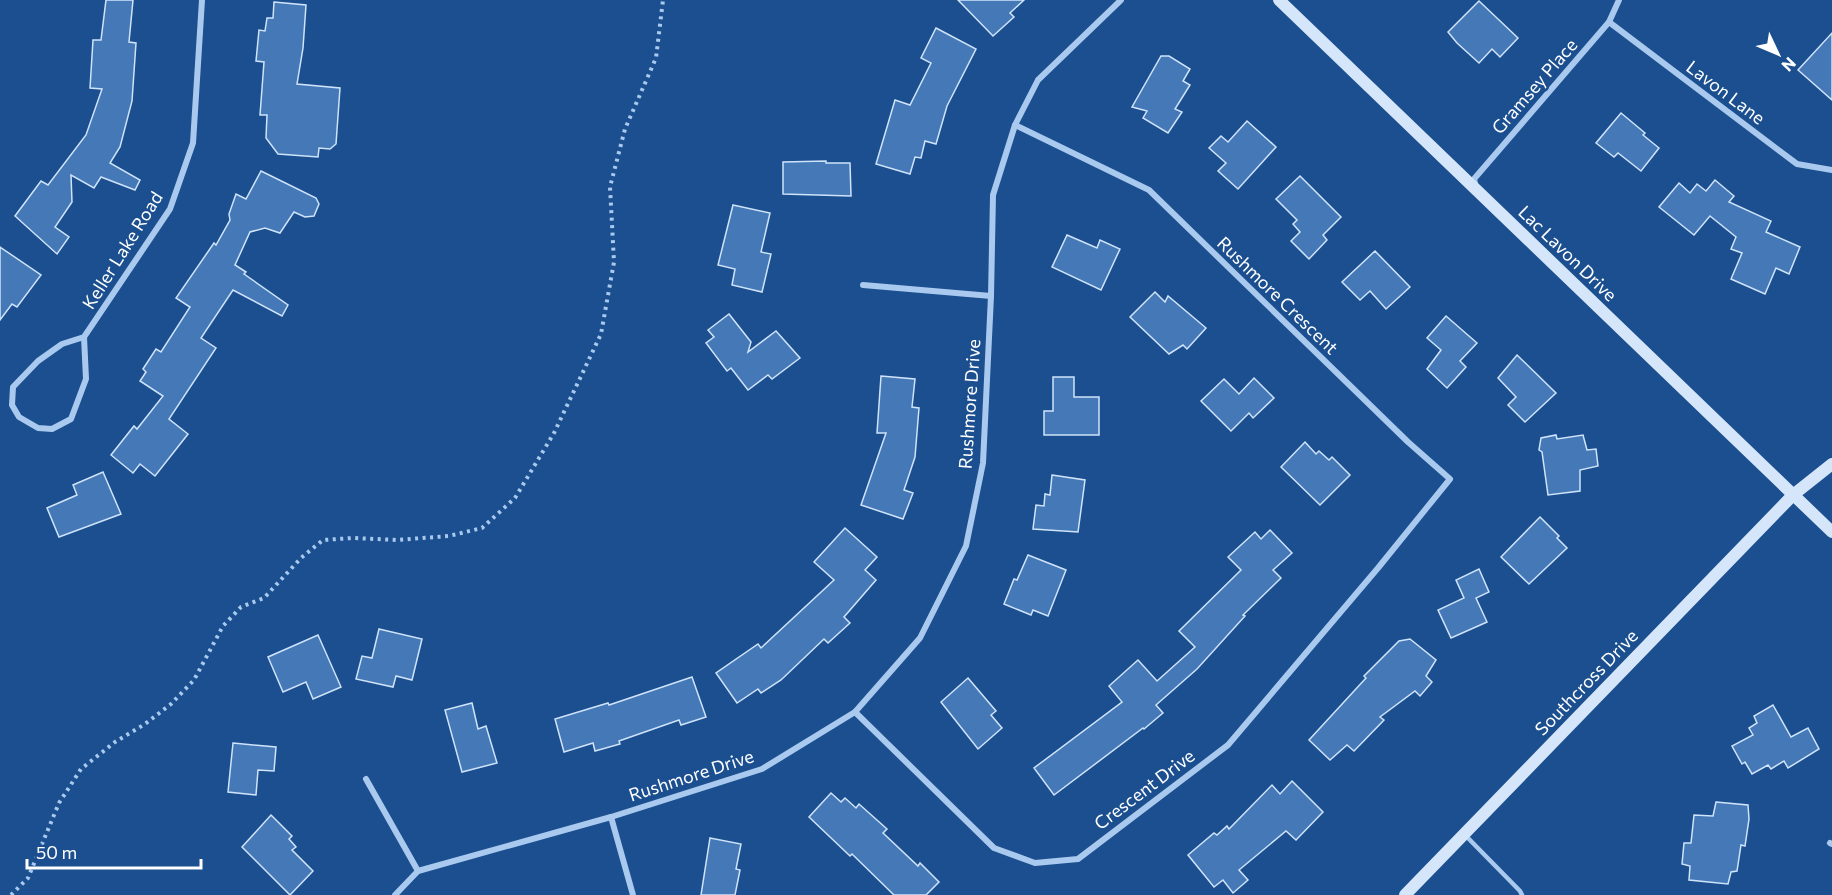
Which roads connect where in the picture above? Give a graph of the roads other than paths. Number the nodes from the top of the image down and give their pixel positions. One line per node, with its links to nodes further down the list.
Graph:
1 (202, 0): 11 (street, Keller Lake Road)
2 (1122, 0): 6 (street, Rushmore Drive)
3 (1279, 0): 8 (street, Lac Lavon Drive)
4 (1619, 0): 5 (street, Gramsey Place)
5 (1609, 22): 7 (street, Lavon Lane); 8 (street, Gramsey Place)
6 (1015, 125): 10 (street, Rushmore Drive); 14 (street, Rushmore Crescent)
7 (1832, 170)
8 (1476, 190): 13 (street, Lac Lavon Drive)
9 (863, 285): 10 (street)
10 (991, 296): 16 (street, Rushmore Drive)
11 (84, 337): 11 (street, Keller Lake Road)
12 (1832, 464): 13 (street, Southcross Drive)
13 (1793, 495): 15 (street, Lac Lavon Drive); 19 (street, Southcross Drive)
14 (1409, 528): 16 (street, Crescent Drive)
15 (1832, 532)
16 (855, 712): 18 (street, Rushmore Drive)
17 (366, 779): 20 (street)
18 (611, 818): 20 (street, Rushmore Drive); 22 (street)
19 (1464, 834): 23 (street, Southcross Drive); 24 (lane)
20 (418, 871): 21 (street)
21 (395, 895)
22 (633, 895)
23 (1405, 895)
24 (1522, 895)

